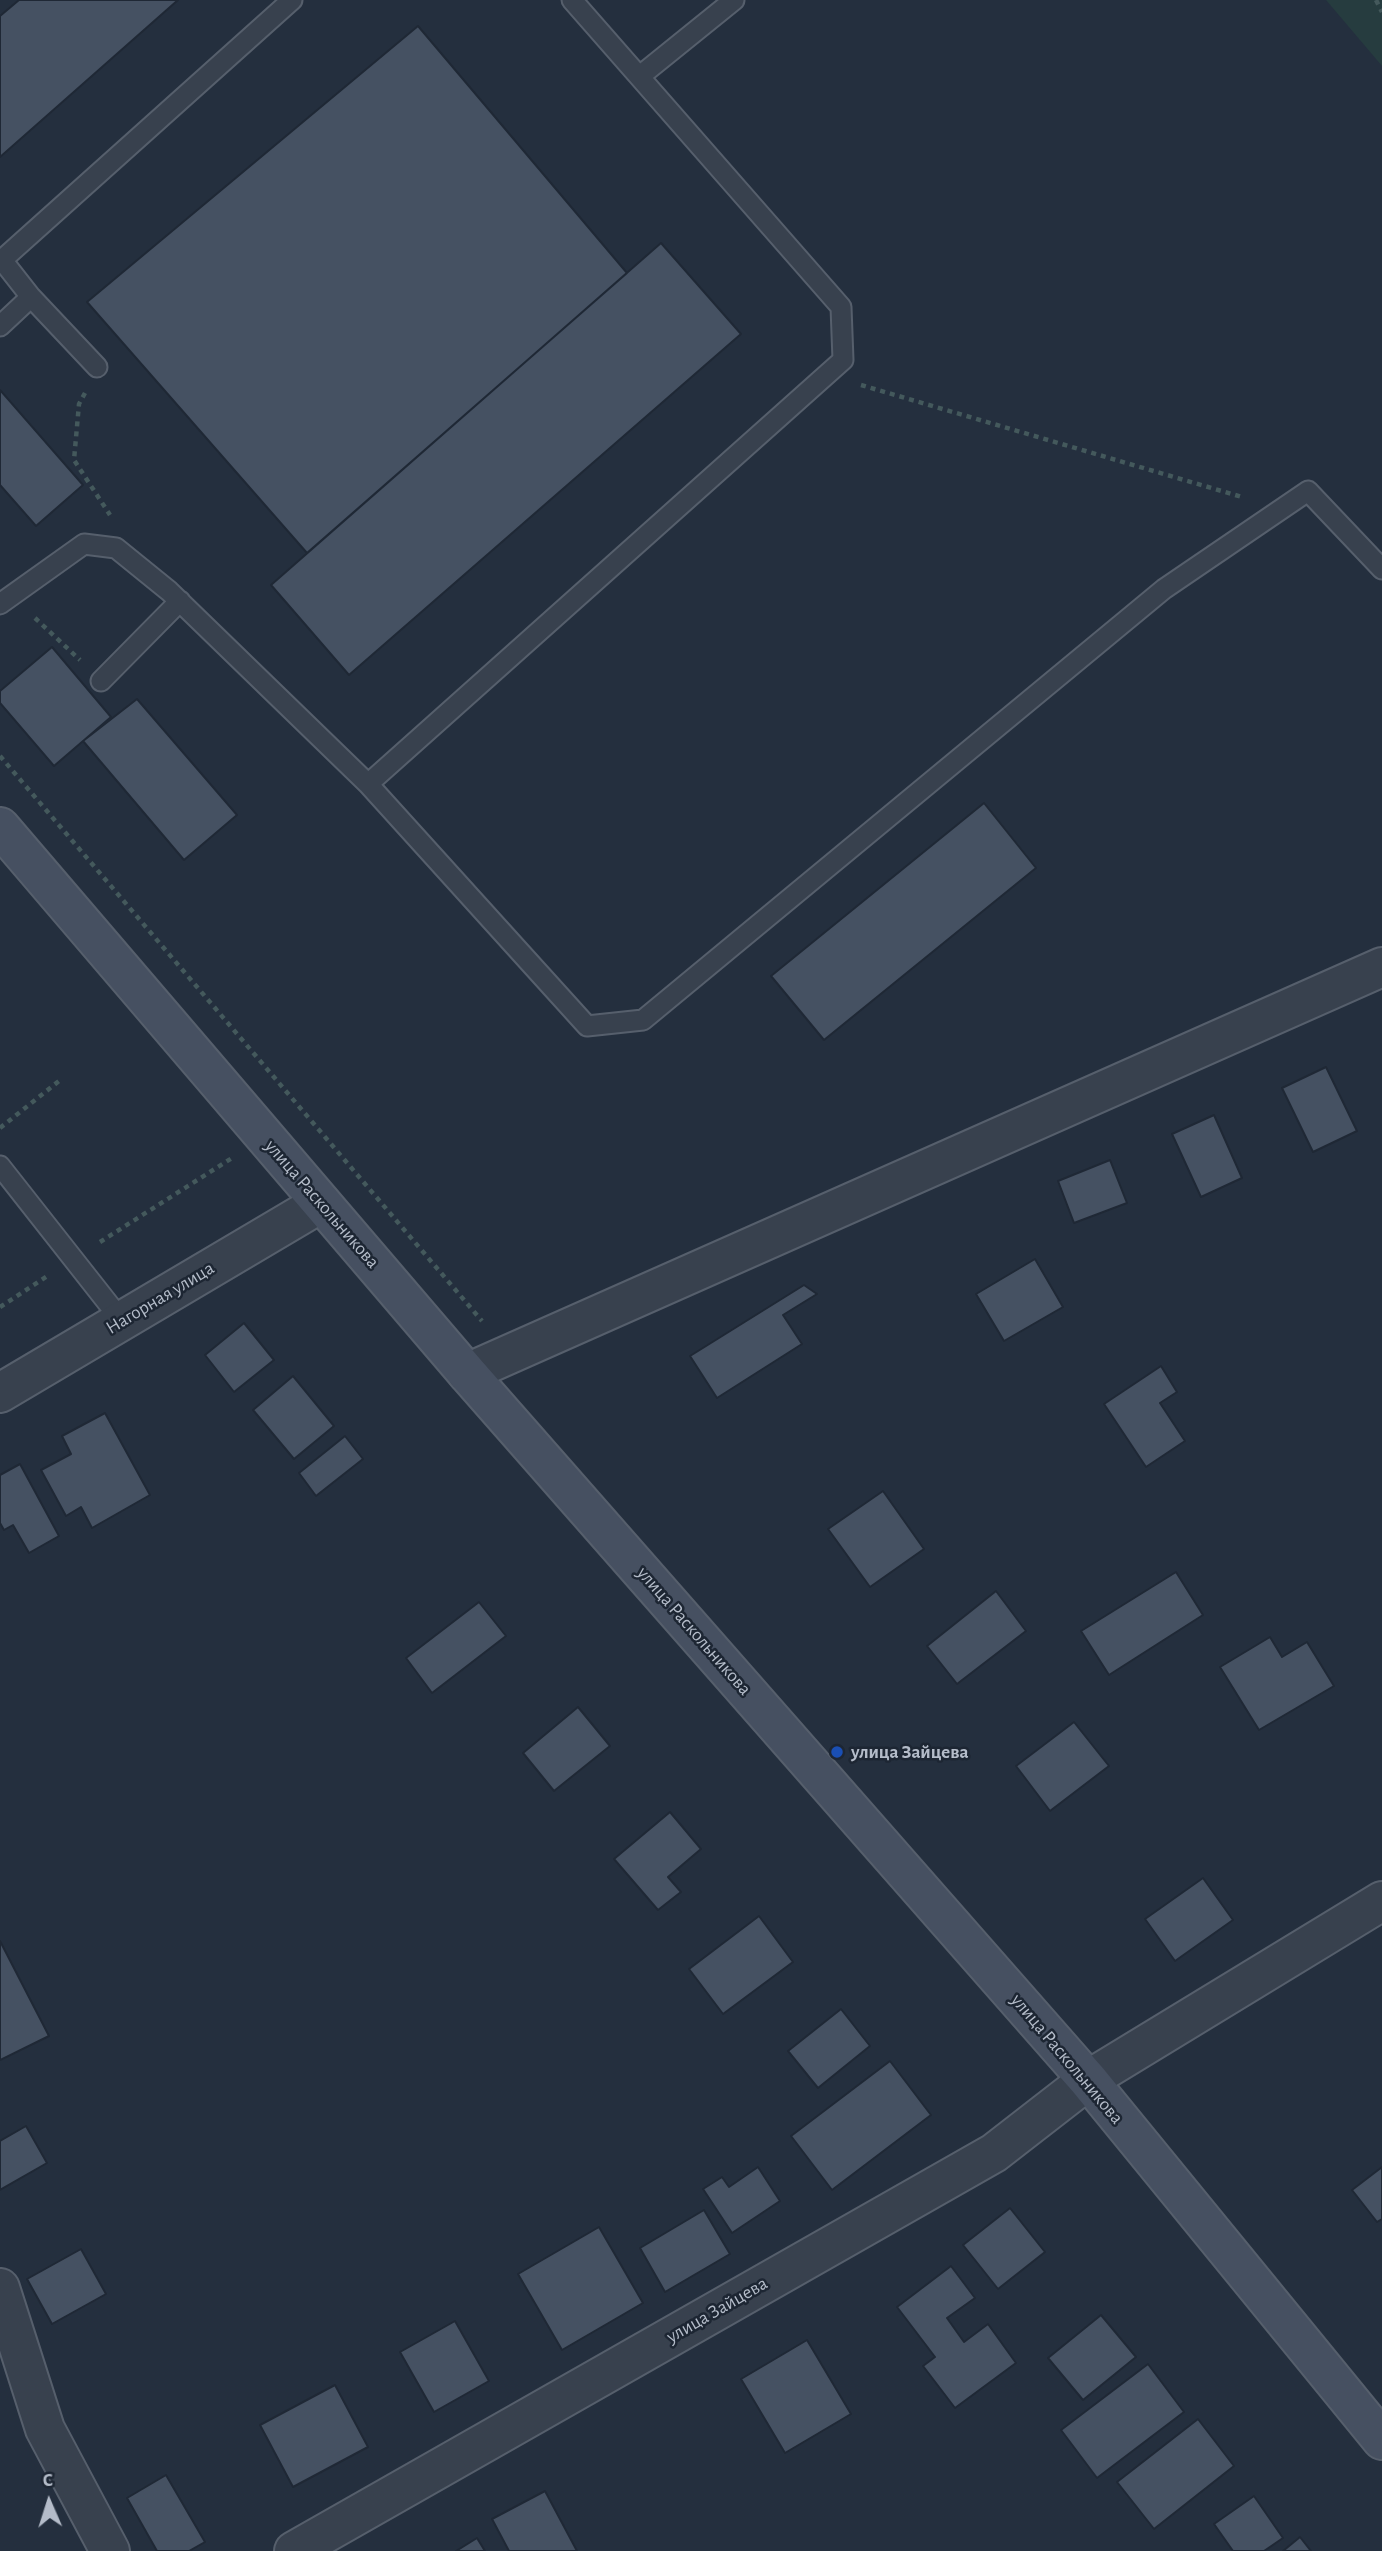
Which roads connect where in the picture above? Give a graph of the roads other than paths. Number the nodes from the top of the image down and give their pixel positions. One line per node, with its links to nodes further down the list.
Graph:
1 (292, 0): 5 (lane)
2 (572, 0): 4 (lane)
3 (734, 0): 4 (lane)
4 (640, 76): 12 (lane)
5 (31, 297): 6 (lane); 7 (lane)
6 (0, 326)
7 (97, 367)
8 (1382, 569): 12 (lane)
9 (6, 600): 10 (lane)
10 (180, 601): 11 (lane); 12 (lane)
11 (101, 681)
12 (368, 784)
13 (0, 827): 16 (main road, улица Раскольникова)
14 (1382, 967): 18 (street)
15 (0, 1166): 17 (lane)
16 (321, 1203): 17 (street, Нагорная улица); 18 (main road, улица Раскольникова)
17 (122, 1321): 19 (street, Нагорная улица)
18 (467, 1373): 21 (main road, улица Раскольникова)
19 (0, 1393)
20 (1382, 1901): 21 (street, улица Зайцева)
21 (1088, 2080): 23 (main road, улица Раскольникова); 25 (street, улица Зайцева)
22 (0, 2288): 24 (street)
23 (1382, 2441)
24 (110, 2551)
25 (294, 2551)

